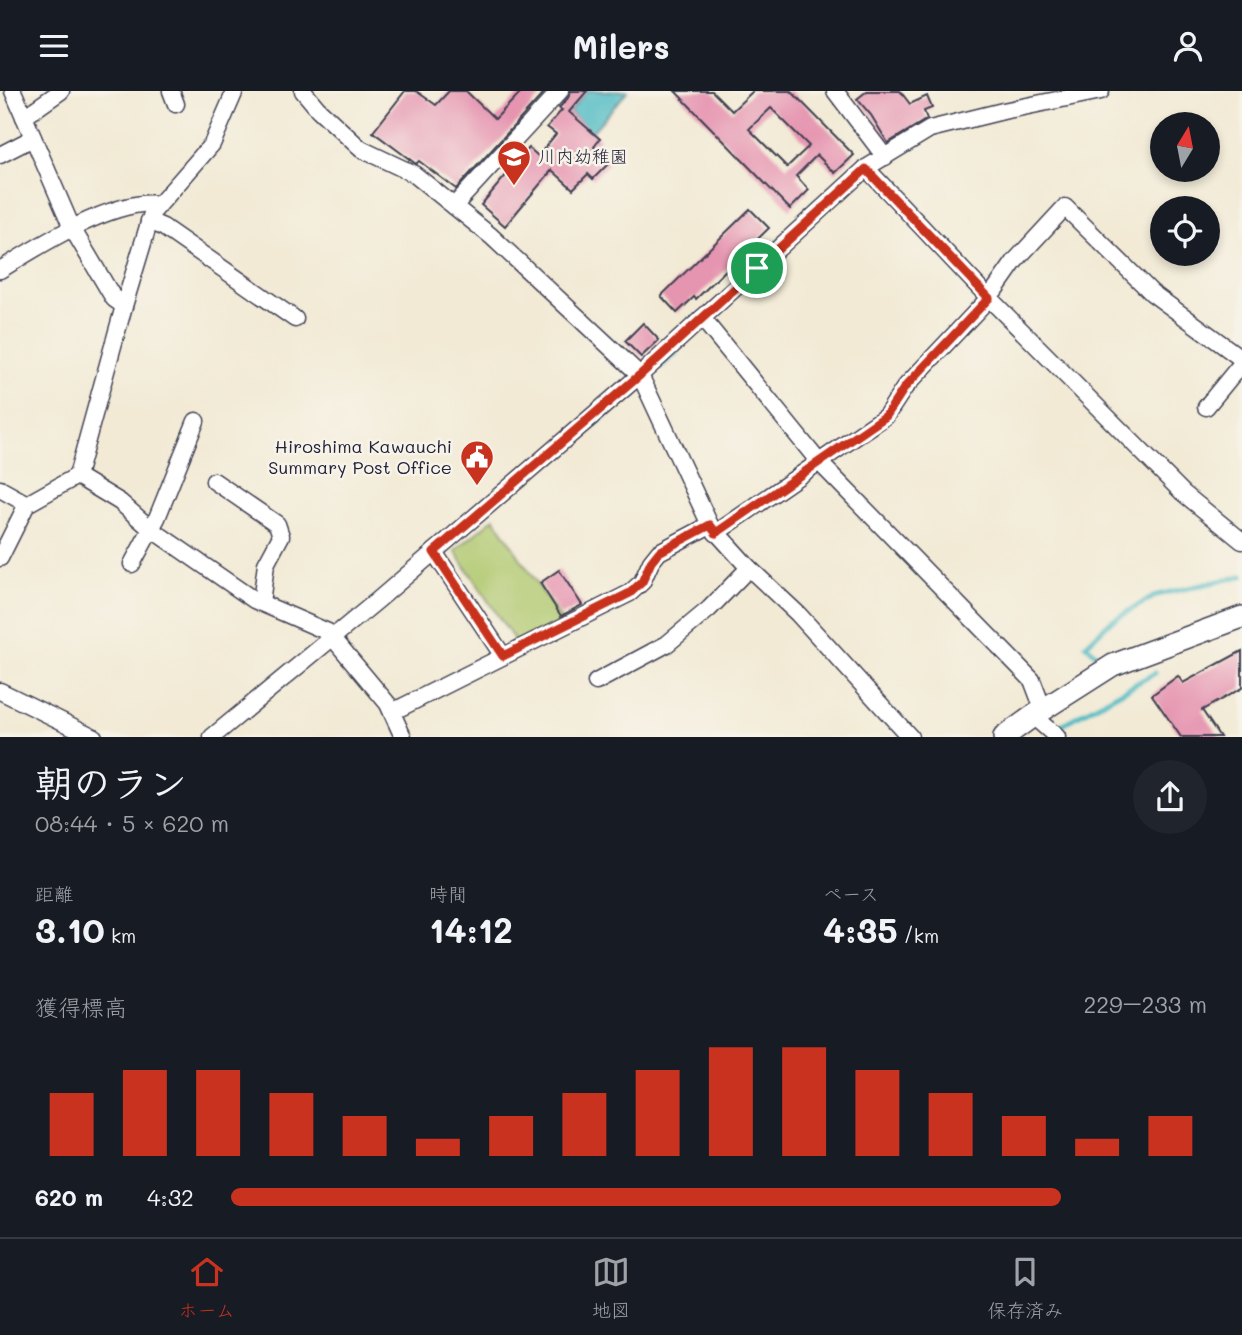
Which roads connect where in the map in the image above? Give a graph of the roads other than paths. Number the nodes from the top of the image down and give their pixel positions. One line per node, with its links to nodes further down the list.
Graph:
1 (13, 91): 8 (street)
2 (61, 91): 8 (street)
3 (235, 91): 13 (street)
4 (303, 91): 14 (street)
5 (560, 91): 14 (street)
6 (835, 91): 11 (street)
7 (1101, 91): 11 (street)
8 (24, 117): 9 (street)
9 (33, 138): 10 (street); 16 (street)
10 (0, 155)
11 (886, 157): 12 (street)
12 (866, 169): 18 (street); 20 (street)
13 (159, 204): 15 (street); 16 (street)
14 (454, 206): 23 (street)
15 (149, 221): 19 (street); 21 (street)
16 (72, 228): 17 (street); 19 (street)
17 (0, 270)
18 (989, 298): 22 (street); 26 (street); 33 (street)
19 (124, 306): 27 (street)
20 (702, 318): 23 (street); 26 (street)
21 (295, 319)
22 (1242, 361): 24 (street)
23 (640, 375): 32 (street); 34 (street)
24 (1206, 407)
25 (196, 421): 31 (street)
26 (819, 462): 32 (street); 45 (street)
27 (77, 476): 30 (street); 31 (street)
28 (214, 481): 38 (street)
29 (0, 489): 30 (street)
30 (27, 504): 35 (street)
31 (151, 529): 36 (street); 38 (street)
32 (713, 529): 37 (street); 41 (street)
33 (1242, 541)
34 (434, 552): 40 (street); 41 (street)
35 (0, 558)
36 (132, 564)
37 (749, 568): 42 (street); 49 (street)
38 (261, 603): 40 (street)
39 (1242, 617): 45 (main road)
40 (333, 636): 44 (street); 47 (street)
41 (503, 656): 44 (street)
42 (596, 682)
43 (0, 691): 46 (street)
44 (392, 712): 48 (street)
45 (1038, 712): 50 (main road); 51 (street)
46 (94, 737)
47 (212, 737)
48 (403, 737)
49 (910, 737)
50 (1004, 737)
51 (1057, 737)

